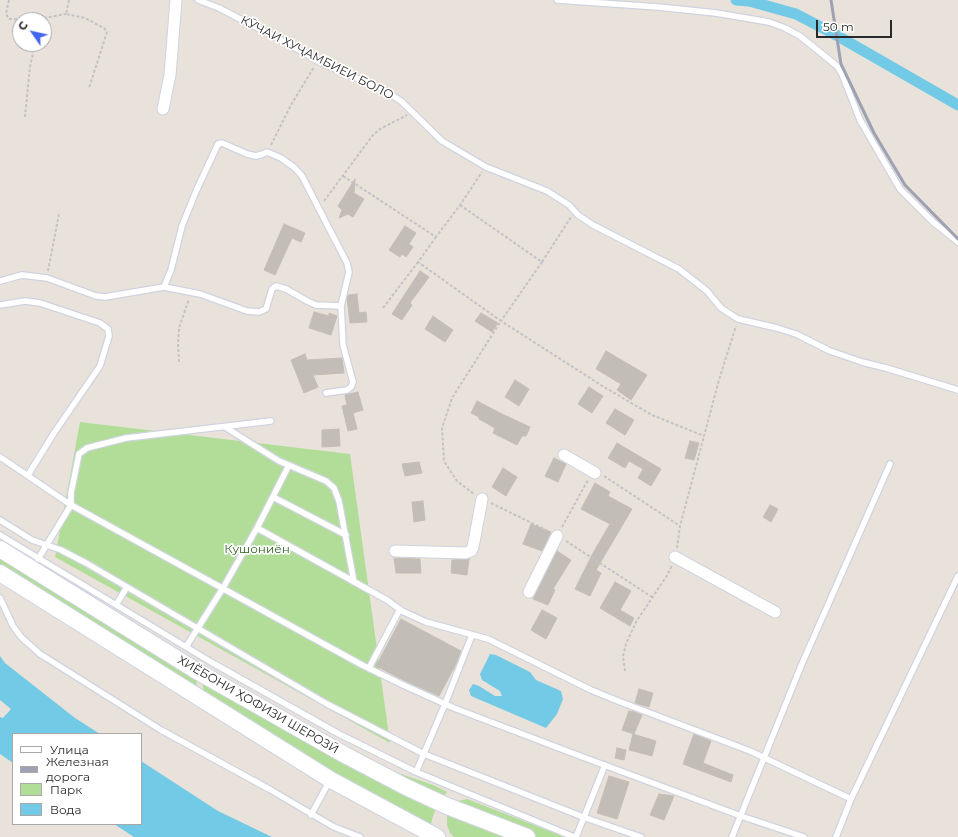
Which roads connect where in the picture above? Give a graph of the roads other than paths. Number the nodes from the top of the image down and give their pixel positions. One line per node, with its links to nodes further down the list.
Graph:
1 (176, 0): 4 (street)
2 (198, 0): 10 (lane, КӮЧАИ ХУҶАМБИЕИ БОЛО)
3 (557, 0): 5 (lane)
4 (163, 110)
5 (958, 242)
6 (0, 281): 7 (lane)
7 (164, 287): 9 (lane); 9 (lane)
8 (0, 305): 19 (lane)
9 (341, 306): 11 (lane)
10 (958, 390)
11 (326, 393)
12 (271, 422): 13 (lane)
13 (226, 426): 17 (lane); 22 (lane)
14 (564, 455): 18 (street)
15 (0, 456): 19 (lane)
16 (890, 464): 49 (lane)
17 (289, 465): 20 (lane); 26 (lane)
18 (595, 473)
19 (28, 476): 22 (lane)
20 (273, 497): 24 (lane); 26 (lane)
21 (482, 499): 30 (street)
22 (71, 505): 28 (lane); 37 (lane)
23 (0, 520): 28 (lane)
24 (257, 528): 35 (lane); 37 (lane)
25 (0, 535): 32 (lane)
26 (346, 535): 35 (lane)
27 (557, 536): 38 (street)
28 (46, 546): 32 (lane); 36 (lane)
29 (0, 549): 61 (main road, ХИЁБОНИ ҲОФИЗИ ШЕРОЗӢ)
30 (395, 551)
31 (675, 557): 42 (street)
32 (38, 559): 40 (lane)
33 (0, 573): 52 (main road, ХИЁБОНИ ҲОФИЗИ ШЕРОЗӢ)
34 (958, 576): 53 (lane)
35 (354, 582): 41 (lane)
36 (127, 587): 40 (lane); 43 (lane)
37 (223, 588): 43 (lane); 46 (lane)
38 (529, 592)
39 (0, 598): 54 (lane)
40 (116, 606): 45 (lane)
41 (400, 610): 44 (lane); 46 (lane)
42 (775, 612)
43 (197, 629): 45 (lane); 48 (lane)
44 (472, 635): 47 (lane); 49 (lane)
45 (186, 647): 51 (lane)
46 (369, 668): 47 (lane)
47 (446, 704): 48 (lane); 50 (lane)
48 (424, 754): 51 (lane); 56 (lane)
49 (764, 758): 53 (lane); 55 (lane)
50 (605, 766): 55 (lane); 56 (lane)
51 (416, 772): 62 (lane)
52 (330, 780): 54 (lane); 60 (main road, ХИЁБОНИ ҲОФИЗИ ШЕРОЗӢ)
53 (851, 799): 66 (lane)
54 (311, 814): 57 (lane)
55 (741, 816): 64 (lane); 65 (lane)
56 (584, 817): 62 (lane); 63 (lane)
57 (334, 827): 58 (lane); 59 (lane)
58 (349, 837)
59 (360, 837)
60 (438, 837)
61 (527, 837)
62 (575, 837)
63 (641, 837)
64 (732, 837)
65 (804, 837)
66 (836, 837)

